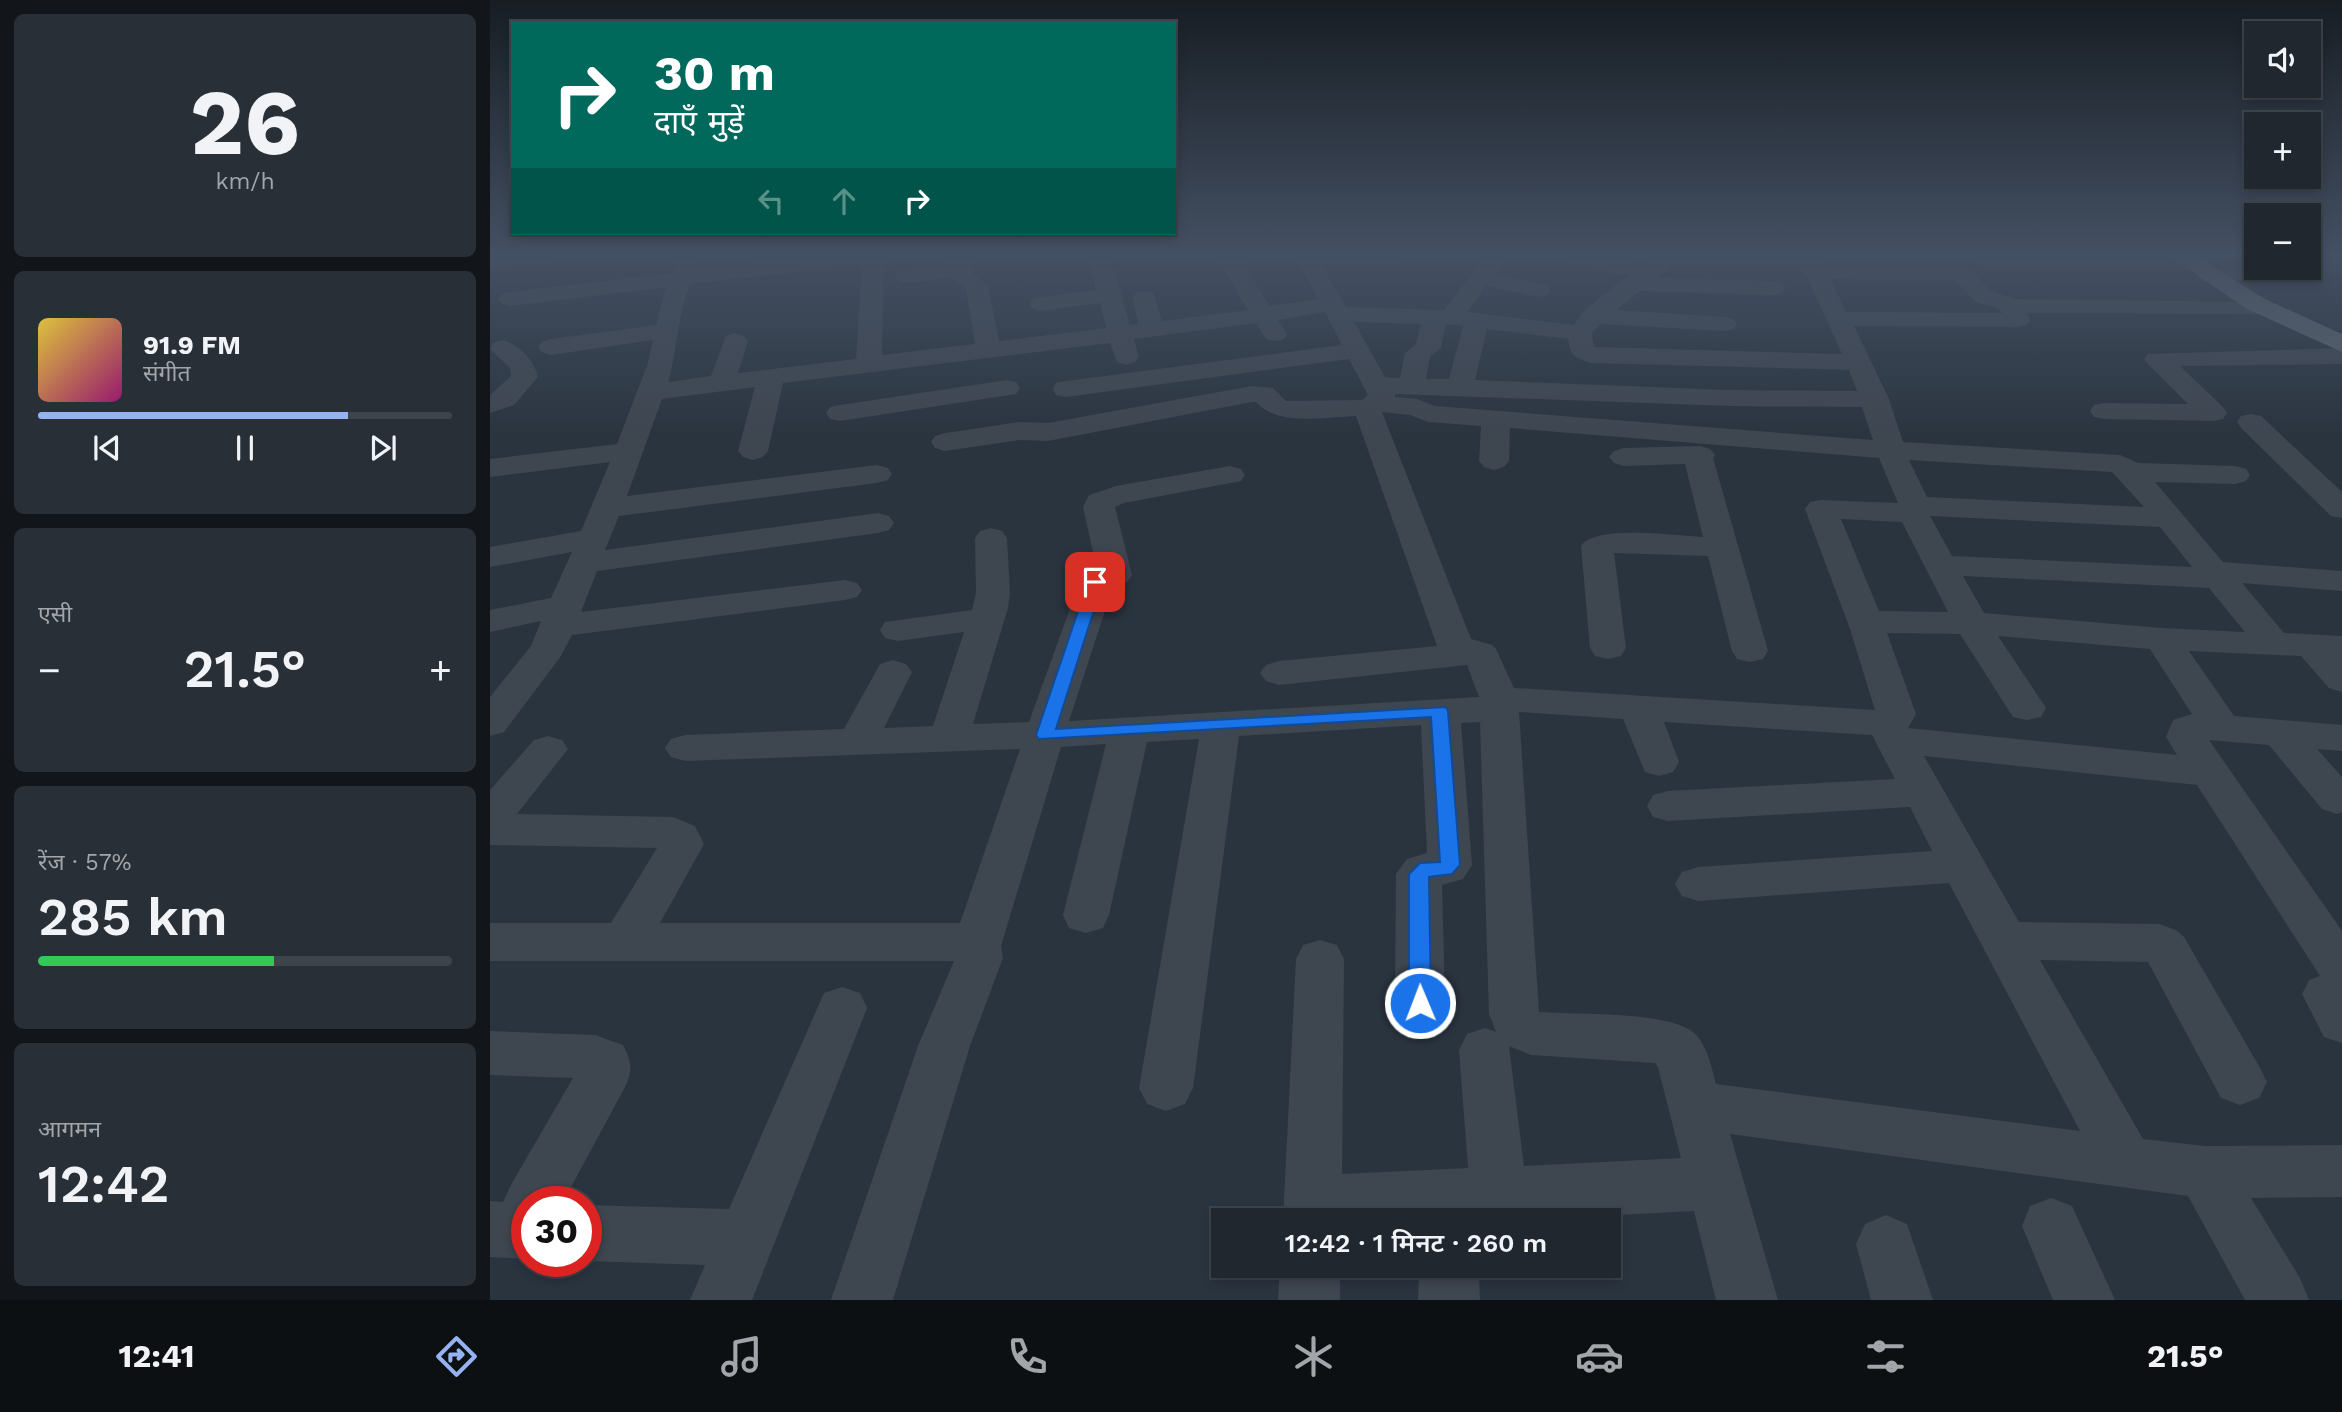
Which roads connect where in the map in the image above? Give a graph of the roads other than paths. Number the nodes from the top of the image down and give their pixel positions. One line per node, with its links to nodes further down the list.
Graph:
1 (670, 317): 21 (street)
2 (861, 317): 33 (street)
3 (982, 317): 28 (street)
4 (1115, 317): 22 (street)
5 (1149, 317): 20 (street)
6 (1244, 317): 20 (street)
7 (1265, 317): 24 (street)
8 (1338, 317): 36 (street)
9 (1437, 317): 10 (street)
10 (1441, 317): 16 (street); 36 (street)
11 (1594, 317): 18 (street)
12 (1675, 317): 17 (street)
13 (2017, 317): 15 (street)
14 (2283, 317): 25 (main road)
15 (1837, 319): 31 (street)
16 (1477, 320): 18 (street); 37 (street)
17 (1674, 321): 18 (street); 19 (street)
18 (1586, 324): 30 (street)
19 (1725, 324)
20 (1151, 330): 22 (street)
21 (667, 331): 26 (street); 40 (street)
22 (1119, 334): 28 (street); 32 (street)
23 (735, 341): 35 (street)
24 (1279, 341)
25 (2342, 344)
26 (551, 347)
27 (502, 348): 43 (street)
28 (988, 349): 33 (street)
29 (2342, 356): 44 (street)
30 (1725, 358): 31 (street); 41 (street)
31 (1858, 362): 42 (street)
32 (1127, 363)
33 (857, 366): 34 (street); 38 (street)
34 (771, 378): 35 (street); 50 (street)
35 (722, 384): 40 (street)
36 (1378, 386): 37 (street); 39 (street); 45 (street); 47 (street); 84 (street)
37 (1460, 387): 41 (street)
38 (1007, 388)
39 (1066, 389)
40 (650, 393): 49 (street)
41 (1730, 398): 42 (street); 48 (street)
42 (1875, 399): 52 (street)
43 (490, 405)
44 (2105, 411)
45 (1496, 418): 48 (street); 54 (street)
46 (2251, 422): 61 (street)
47 (945, 442)
48 (1739, 445): 51 (street); 52 (street)
49 (629, 451): 55 (street); 60 (street)
50 (753, 451)
51 (1697, 455): 53 (street); 66 (street)
52 (1893, 455): 56 (street); 62 (street)
53 (1624, 457)
54 (1493, 461)
55 (490, 468)
56 (2131, 472): 59 (street); 63 (street)
57 (877, 474): 60 (street)
58 (1230, 475): 98 (street)
59 (2235, 475)
60 (607, 508): 67 (street)
61 (2342, 509)
62 (1914, 510): 63 (street); 69 (street); 77 (street)
63 (2170, 518): 70 (street)
64 (877, 523): 67 (street)
65 (991, 538): 74 (street)
66 (1722, 547): 82 (street); 83 (street)
67 (589, 551): 68 (street); 73 (street)
68 (490, 557)
69 (1939, 565): 70 (street); 76 (street)
70 (2217, 574): 71 (street); 80 (street)
71 (2342, 581)
72 (845, 590): 73 (street)
73 (562, 616): 75 (street); 92 (street)
74 (986, 619): 78 (street); 99 (street)
75 (490, 621)
76 (1971, 623): 77 (street); 79 (street); 90 (street)
77 (1868, 629): 96 (street)
78 (898, 630)
79 (2162, 639): 80 (street); 94 (street)
80 (2273, 643): 81 (street)
81 (2327, 646): 87 (street)
82 (1608, 648)
83 (1750, 651)
84 (1479, 653): 86 (street); 88 (street)
85 (893, 672): 101 (street)
86 (1279, 673)
87 (2342, 680)
88 (1499, 704): 89 (street); 91 (street); 129 (street)
89 (1639, 708): 96 (street); 104 (street)
90 (2027, 708)
91 (1440, 711): 93 (street); 122 (street)
92 (490, 723)
93 (1221, 724): 95 (street); 128 (street)
94 (2222, 729): 97 (street); 105 (street)
95 (1129, 730): 98 (street); 113 (street)
96 (1890, 732): 105 (street); 106 (street)
97 (2281, 733): 100 (street); 107 (street)
98 (1045, 735): 99 (street); 118 (street)
99 (949, 738): 101 (street)
100 (2342, 738)
101 (857, 742): 102 (street)
102 (685, 748)
103 (548, 749): 109 (street)
104 (1659, 762)
105 (2211, 772): 114 (street)
106 (1923, 792): 108 (street); 111 (street)
107 (2337, 799)
108 (1668, 806)
109 (490, 818)
110 (490, 829): 117 (street)
111 (1964, 865): 112 (street); 115 (street)
112 (1698, 884)
113 (1086, 915)
114 (2329, 931): 120 (street)
115 (2005, 941): 127 (street); 130 (street)
116 (490, 942): 117 (street)
117 (625, 942): 118 (street)
118 (977, 946): 144 (street)
119 (1320, 959): 136 (street)
120 (2342, 969)
121 (2342, 989): 124 (street)
122 (1420, 1003)
123 (842, 1009): 140 (street)
124 (2342, 1022)
125 (1485, 1050): 135 (street)
126 (490, 1053): 134 (street)
127 (2240, 1082)
128 (1166, 1088)
129 (1696, 1105): 130 (street); 133 (street)
130 (2126, 1163): 132 (street)
131 (2342, 1171): 132 (street)
132 (2205, 1172): 149 (street)
133 (1715, 1183): 135 (street); 146 (street)
134 (539, 1186)
135 (1499, 1194): 137 (street)
136 (1312, 1208)
137 (1345, 1208)
138 (2051, 1226): 148 (street)
139 (602, 1233): 140 (street)
140 (747, 1238): 143 (street)
141 (1885, 1244): 147 (street)
142 (1310, 1278): 145 (street)
143 (721, 1300)
144 (862, 1300)
145 (1309, 1300)
146 (1747, 1300)
147 (1902, 1300)
148 (2084, 1300)
149 (2278, 1300)

